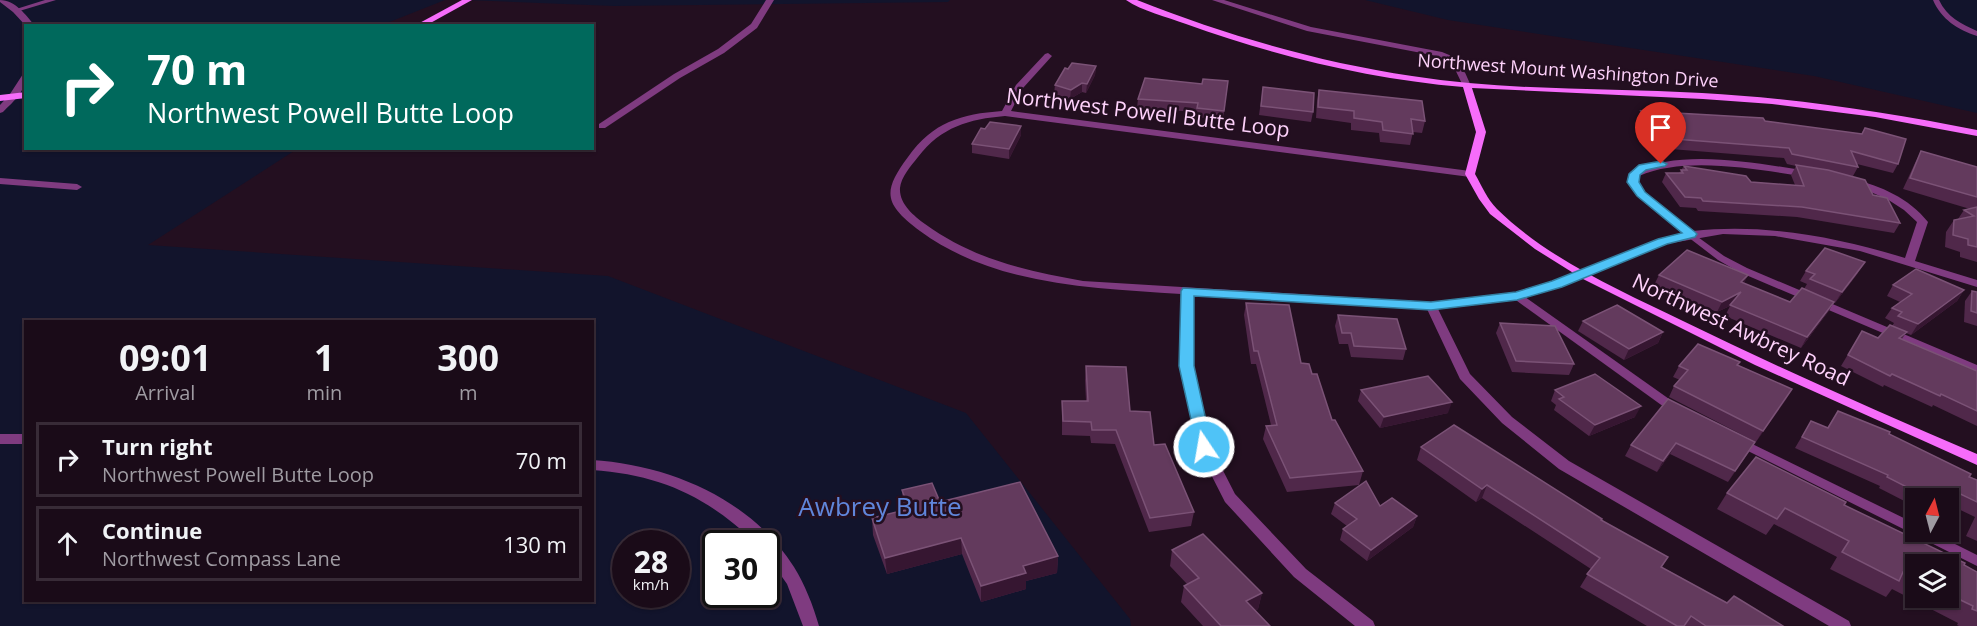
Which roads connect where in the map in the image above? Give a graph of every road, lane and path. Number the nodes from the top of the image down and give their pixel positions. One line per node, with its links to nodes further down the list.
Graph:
1 (2, 0): 8 (street)
2 (53, 0): 8 (lane)
3 (468, 0): 10 (main road)
4 (770, 0): 20 (street)
5 (1130, 0): 14 (main road, Northwest Mount Washington Drive)
6 (1216, 0): 14 (street)
7 (1936, 0): 11 (lane)
8 (16, 10): 9 (street)
9 (29, 24)
10 (422, 24)
11 (1977, 34)
12 (1048, 56): 19 (street)
13 (24, 79): 16 (street)
14 (1467, 86): 21 (main road, Northwest Mount Washington Drive); 22 (main road)
15 (24, 94): 16 (main road)
16 (14, 96): 17 (main road); 18 (street)
17 (0, 98)
18 (0, 110)
19 (1005, 113): 22 (street, Northwest Powell Butte Loop); 31 (street, Northwest Powell Butte Loop)
20 (602, 126)
21 (1977, 133)
22 (1470, 174): 29 (main road, Northwest Awbrey Road)
23 (1817, 176): 27 (street)
24 (1844, 180): 28 (street)
25 (0, 181): 26 (street)
26 (77, 187)
27 (1691, 234): 28 (street, Northwest Powell Butte Loop); 29 (street, Northwest Powell Butte Loop); 34 (lane)
28 (1910, 262): 30 (street, Northwest Powell Butte Loop)
29 (1580, 273): 32 (street, Northwest Powell Butte Loop); 39 (main road, Northwest Awbrey Road)
30 (1977, 284)
31 (1187, 291): 33 (street, Northwest Powell Butte Loop); 47 (street)
32 (1517, 296): 33 (street, Northwest Powell Butte Loop); 35 (lane)
33 (1431, 306): 48 (street)
34 (1977, 369)
35 (1687, 415)
36 (1728, 436): 41 (lane)
37 (0, 439): 38 (street)
38 (24, 439)
39 (1977, 460)
40 (594, 465): 42 (street)
41 (1905, 525)
42 (752, 530)
43 (1938, 542): 45 (lane)
44 (780, 558): 46 (street)
45 (1977, 561)
46 (811, 626)
47 (1367, 626)
48 (1843, 626)

